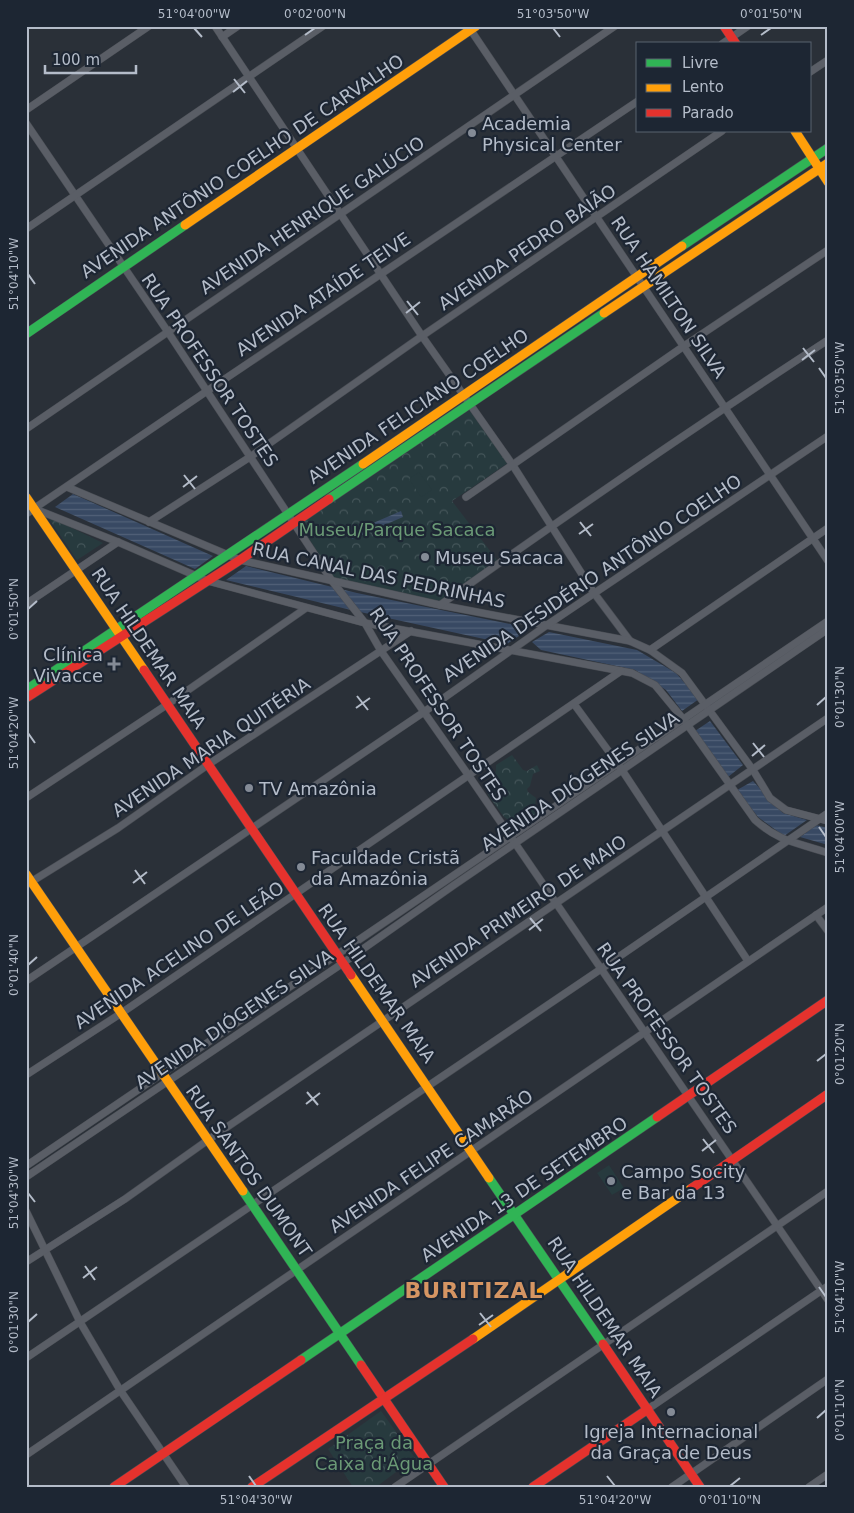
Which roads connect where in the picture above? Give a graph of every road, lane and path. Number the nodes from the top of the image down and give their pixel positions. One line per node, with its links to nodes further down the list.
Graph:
1 (149, 26): 16 (street)
2 (215, 26): 9 (street)
3 (238, 26): 9 (street)
4 (324, 26): 13 (street)
5 (615, 26): 14 (street, AVENIDA HENRIQUE GALÚCIO)
6 (724, 26): 10 (street)
7 (748, 26): 10 (street)
8 (472, 28): 14 (street, RUA HAMILTON SILVA); 20 (street, AVENIDA ANTÔNIO COELHO DE CARVALHO)
9 (222, 37): 13 (street)
10 (734, 41)
11 (828, 60): 12 (street)
12 (812, 71)
13 (249, 76): 20 (street); 27 (street)
14 (515, 94): 22 (street, RUA HAMILTON SILVA); 28 (street, AVENIDA HENRIQUE GALÚCIO)
15 (636, 102): 22 (street, AVENIDA ATAÍDE TEIVE)
16 (26, 110)
17 (26, 122): 27 (street, RUA PROFESSOR TOSTES)
18 (721, 132): 29 (street, AVENIDA PEDRO BAIÃO)
19 (796, 132): 23 (street)
20 (297, 148): 28 (street); 34 (street, AVENIDA ANTÔNIO COELHO DE CARVALHO)
21 (828, 148): 23 (street, AVENIDA FELICIANO COELHO)
22 (557, 156): 29 (street, RUA HAMILTON SILVA); 35 (street, AVENIDA ATAÍDE TEIVE)
23 (812, 158): 25 (street); 30 (street, AVENIDA FELICIANO COELHO)
24 (828, 163): 25 (street, AVENIDA FELICIANO COELHO)
25 (819, 169): 26 (street); 31 (street, AVENIDA FELICIANO COELHO)
26 (828, 182)
27 (75, 195): 32 (street); 34 (street, RUA PROFESSOR TOSTES)
28 (341, 213): 35 (street); 38 (street, AVENIDA HENRIQUE GALÚCIO)
29 (597, 217): 36 (street, RUA HAMILTON SILVA); 41 (street, AVENIDA PEDRO BAIÃO)
30 (726, 217): 31 (street); 36 (street, AVENIDA FELICIANO COELHO)
31 (732, 226): 37 (street, AVENIDA FELICIANO COELHO)
32 (26, 229)
33 (828, 250): 44 (street)
34 (124, 267): 38 (street, RUA PROFESSOR TOSTES); 39 (street, AVENIDA ANTÔNIO COELHO DE CARVALHO)
35 (381, 273): 41 (street); 45 (street, AVENIDA ATAÍDE TEIVE)
36 (638, 277): 37 (street, RUA HAMILTON SILVA); 40 (street, AVENIDA FELICIANO COELHO)
37 (644, 285): 43 (street, AVENIDA FELICIANO COELHO); 44 (street, RUA HAMILTON SILVA)
38 (168, 332): 45 (street, RUA PROFESSOR TOSTES); 49 (street, AVENIDA HENRIQUE GALÚCIO)
39 (26, 334)
40 (554, 334): 43 (street); 46 (street, AVENIDA FELICIANO COELHO)
41 (422, 336): 46 (street); 52 (street, AVENIDA PEDRO BAIÃO)
42 (828, 340): 48 (street)
43 (560, 342): 47 (street, AVENIDA FELICIANO COELHO)
44 (684, 346): 48 (street, RUA HAMILTON SILVA); 53 (street)
45 (207, 391): 52 (street, RUA PROFESSOR TOSTES); 55 (street, AVENIDA ATAÍDE TEIVE)
46 (463, 395): 47 (street); 50 (street, AVENIDA FELICIANO COELHO)
47 (469, 403): 50 (street, AVENIDA FELICIANO COELHO); 53 (street)
48 (724, 408): 54 (street, RUA HAMILTON SILVA); 63 (street)
49 (26, 429)
50 (418, 432): 60 (street, AVENIDA FELICIANO COELHO); 62 (street, AVENIDA FELICIANO COELHO)
51 (828, 436): 54 (street, AVENIDA DESIDÉRIO ANTÔNIO COELHO)
52 (250, 457): 60 (street, RUA PROFESSOR TOSTES); 61 (street, AVENIDA PEDRO BAIÃO)
53 (512, 464): 57 (street); 63 (street)
54 (770, 475): 65 (street, RUA HAMILTON SILVA); 73 (street, AVENIDA DESIDÉRIO ANTÔNIO COELHO)
55 (67, 487): 58 (street, AVENIDA ATAÍDE TEIVE); 61 (street, RUA CANAL DAS PEDRINHAS)
56 (26, 497): 58 (street, RUA HILDEMAR MAIA)
57 (466, 497)
58 (35, 509): 59 (street, AVENIDA ATAÍDE TEIVE); 66 (street); 69 (street, RUA HILDEMAR MAIA)
59 (26, 514)
60 (288, 514): 62 (street, RUA PROFESSOR TOSTES); 67 (street, AVENIDA FELICIANO COELHO)
61 (150, 522): 67 (street, RUA CANAL DAS PEDRINHAS)
62 (294, 523): 67 (street, AVENIDA FELICIANO COELHO); 72 (street, RUA PROFESSOR TOSTES)
63 (551, 526): 73 (street); 75 (street)
64 (828, 528): 65 (street)
65 (813, 539): 68 (street, RUA HAMILTON SILVA); 85 (street)
66 (118, 542): 69 (street); 70 (street)
67 (231, 560): 70 (street, AVENIDA FELICIANO COELHO); 71 (street, AVENIDA FELICIANO COELHO); 72 (street, RUA CANAL DAS PEDRINHAS)
68 (828, 561)
69 (77, 570): 74 (street); 82 (street, RUA HILDEMAR MAIA)
70 (197, 577): 71 (street); 82 (street, AVENIDA FELICIANO COELHO)
71 (212, 579): 76 (street); 82 (street, AVENIDA FELICIANO COELHO)
72 (334, 584): 75 (street, RUA CANAL DAS PEDRINHAS); 78 (street, RUA PROFESSOR TOSTES)
73 (594, 593): 79 (street, AVENIDA DESIDÉRIO ANTÔNIO COELHO); 83 (street)
74 (26, 604)
75 (440, 605): 79 (street, RUA CANAL DAS PEDRINHAS)
76 (306, 608): 78 (street); 90 (street)
77 (828, 621): 92 (street, AVENIDA DIÓGENES SILVA)
78 (365, 623): 81 (street); 86 (street, RUA PROFESSOR TOSTES)
79 (547, 625): 83 (street, RUA CANAL DAS PEDRINHAS); 84 (street, AVENIDA DESIDÉRIO ANTÔNIO COELHO)
80 (828, 629): 92 (street, AVENIDA DIÓGENES SILVA)
81 (411, 631): 84 (street); 86 (street, AVENIDA MARIA QUITÉRIA)
82 (120, 633): 88 (street, AVENIDA FELICIANO COELHO); 89 (street, AVENIDA FELICIANO COELHO); 90 (street, RUA HILDEMAR MAIA)
83 (630, 641): 85 (street, RUA CANAL DAS PEDRINHAS)
84 (512, 650): 87 (street); 93 (street, AVENIDA DESIDÉRIO ANTÔNIO COELHO)
85 (650, 650): 92 (street, RUA CANAL DAS PEDRINHAS)
86 (381, 651): 93 (street, RUA PROFESSOR TOSTES); 96 (street, AVENIDA MARIA QUITÉRIA)
87 (620, 671): 91 (street, AVENIDA ACELINO DE LEÃO); 95 (street)
88 (26, 690)
89 (26, 698)
90 (168, 704): 96 (street, RUA HILDEMAR MAIA); 101 (street)
91 (574, 704): 97 (street); 99 (street, AVENIDA ACELINO DE LEÃO)
92 (705, 710): 95 (street, AVENIDA DIÓGENES SILVA); 98 (street, RUA CANAL DAS PEDRINHAS)
93 (424, 712): 99 (street, RUA PROFESSOR TOSTES); 105 (street, AVENIDA DESIDÉRIO ANTÔNIO COELHO)
94 (828, 718): 98 (street, AVENIDA PRIMEIRO DE MAIO)
95 (688, 721): 97 (street, AVENIDA DIÓGENES SILVA); 100 (street)
96 (209, 764): 105 (street, RUA HILDEMAR MAIA); 110 (street, AVENIDA MARIA QUITÉRIA)
97 (620, 768): 106 (street); 107 (street, AVENIDA DIÓGENES SILVA)
98 (750, 772): 100 (street, AVENIDA PRIMEIRO DE MAIO); 103 (street, RUA CANAL DAS PEDRINHAS)
99 (469, 776): 107 (street, RUA PROFESSOR TOSTES); 112 (street, AVENIDA ACELINO DE LEÃO)
100 (732, 785): 106 (street, AVENIDA PRIMEIRO DE MAIO); 108 (street)
101 (26, 798)
102 (828, 813): 103 (street)
103 (819, 819): 104 (street, RUA CANAL DAS PEDRINHAS); 108 (street)
104 (828, 821)
105 (253, 828): 112 (street, RUA HILDEMAR MAIA); 119 (street, AVENIDA DESIDÉRIO ANTÔNIO COELHO)
106 (662, 831): 113 (street); 115 (street, AVENIDA PRIMEIRO DE MAIO)
107 (512, 840): 111 (street, AVENIDA DIÓGENES SILVA); 114 (street, AVENIDA DIÓGENES SILVA); 115 (street, RUA PROFESSOR TOSTES)
108 (789, 840): 109 (street); 113 (street)
109 (828, 853)
110 (28, 880): 119 (street, RUA SANTOS DUMONT)
111 (427, 892): 114 (street); 120 (street, AVENIDA DIÓGENES SILVA)
112 (296, 894): 120 (street, RUA HILDEMAR MAIA); 127 (street, AVENIDA ACELINO DE LEÃO)
113 (706, 897): 121 (street); 123 (street)
114 (432, 900): 122 (street, AVENIDA DIÓGENES SILVA)
115 (556, 904): 123 (street, RUA PROFESSOR TOSTES); 129 (street, AVENIDA PRIMEIRO DE MAIO)
116 (828, 907): 117 (street, AVENIDA FELIPE CAMARÃO)
117 (816, 915): 118 (street); 121 (street, AVENIDA FELIPE CAMARÃO)
118 (828, 931)
119 (76, 948): 124 (street, AVENIDA DESIDÉRIO ANTÔNIO COELHO); 127 (street, RUA SANTOS DUMONT)
120 (337, 955): 122 (street, RUA HILDEMAR MAIA); 126 (street, AVENIDA DIÓGENES SILVA)
121 (748, 961): 130 (street, AVENIDA FELIPE CAMARÃO)
122 (342, 963): 128 (street, AVENIDA DIÓGENES SILVA); 129 (street, RUA HILDEMAR MAIA)
123 (601, 969): 130 (street, RUA PROFESSOR TOSTES); 133 (street)
124 (26, 981)
125 (828, 1000): 135 (street, AVENIDA 13 DE SETEMBRO)
126 (254, 1013): 128 (street); 132 (street, AVENIDA DIÓGENES SILVA)
127 (120, 1014): 131 (street, AVENIDA ACELINO DE LEÃO); 132 (street, RUA SANTOS DUMONT)
128 (258, 1020): 132 (street, AVENIDA DIÓGENES SILVA)
129 (383, 1022): 133 (street, RUA HILDEMAR MAIA); 138 (street, AVENIDA PRIMEIRO DE MAIO)
130 (645, 1032): 135 (street, RUA PROFESSOR TOSTES); 139 (street, AVENIDA FELIPE CAMARÃO)
131 (26, 1075)
132 (165, 1078): 136 (street, AVENIDA DIÓGENES SILVA); 137 (street, AVENIDA DIÓGENES SILVA); 138 (street, RUA SANTOS DUMONT)
133 (428, 1086): 139 (street, RUA HILDEMAR MAIA); 144 (street)
134 (828, 1094): 140 (street)
135 (689, 1096): 140 (street, RUA PROFESSOR TOSTES); 146 (street, AVENIDA 13 DE SETEMBRO)
136 (104, 1114): 137 (street); 141 (street, AVENIDA DIÓGENES SILVA)
137 (109, 1121): 142 (street, AVENIDA DIÓGENES SILVA)
138 (208, 1140): 144 (street, RUA SANTOS DUMONT); 148 (street, AVENIDA PRIMEIRO DE MAIO)
139 (472, 1150): 146 (street, RUA HILDEMAR MAIA); 150 (street, AVENIDA FELIPE CAMARÃO)
140 (734, 1160): 147 (street, RUA PROFESSOR TOSTES); 151 (street)
141 (26, 1166)
142 (26, 1177)
143 (828, 1190): 147 (street)
144 (253, 1205): 150 (street, RUA SANTOS DUMONT); 154 (street)
145 (26, 1211): 148 (street)
146 (516, 1215): 151 (street, RUA HILDEMAR MAIA); 155 (street, AVENIDA 13 DE SETEMBRO)
147 (777, 1226): 152 (street, RUA PROFESSOR TOSTES); 156 (street)
148 (45, 1249): 149 (street, AVENIDA PRIMEIRO DE MAIO); 154 (street)
149 (26, 1262)
150 (298, 1270): 155 (street, RUA SANTOS DUMONT); 159 (street, AVENIDA FELIPE CAMARÃO)
151 (559, 1278): 156 (street, RUA HILDEMAR MAIA); 160 (street)
152 (824, 1288): 153 (street, RUA PROFESSOR TOSTES); 161 (street)
153 (828, 1300)
154 (80, 1322): 157 (street); 159 (street)
155 (340, 1334): 160 (street, RUA SANTOS DUMONT); 162 (street, AVENIDA 13 DE SETEMBRO)
156 (602, 1345): 161 (street, RUA HILDEMAR MAIA); 164 (street)
157 (26, 1358)
158 (828, 1379): 165 (street)
159 (120, 1390): 162 (street); 163 (street, AVENIDA FELIPE CAMARÃO)
160 (385, 1399): 164 (street, RUA SANTOS DUMONT); 169 (street)
161 (648, 1409): 165 (street, RUA HILDEMAR MAIA); 172 (street)
162 (164, 1454): 167 (street, AVENIDA 13 DE SETEMBRO); 168 (street)
163 (26, 1455)
164 (428, 1464): 170 (street); 171 (street, RUA SANTOS DUMONT)
165 (691, 1474): 173 (street); 174 (street, RUA HILDEMAR MAIA)
166 (828, 1474): 175 (street)
167 (114, 1487)
168 (186, 1487)
169 (252, 1487)
170 (395, 1487)
171 (444, 1487)
172 (533, 1487)
173 (672, 1487)
174 (700, 1487)
175 (809, 1487)

